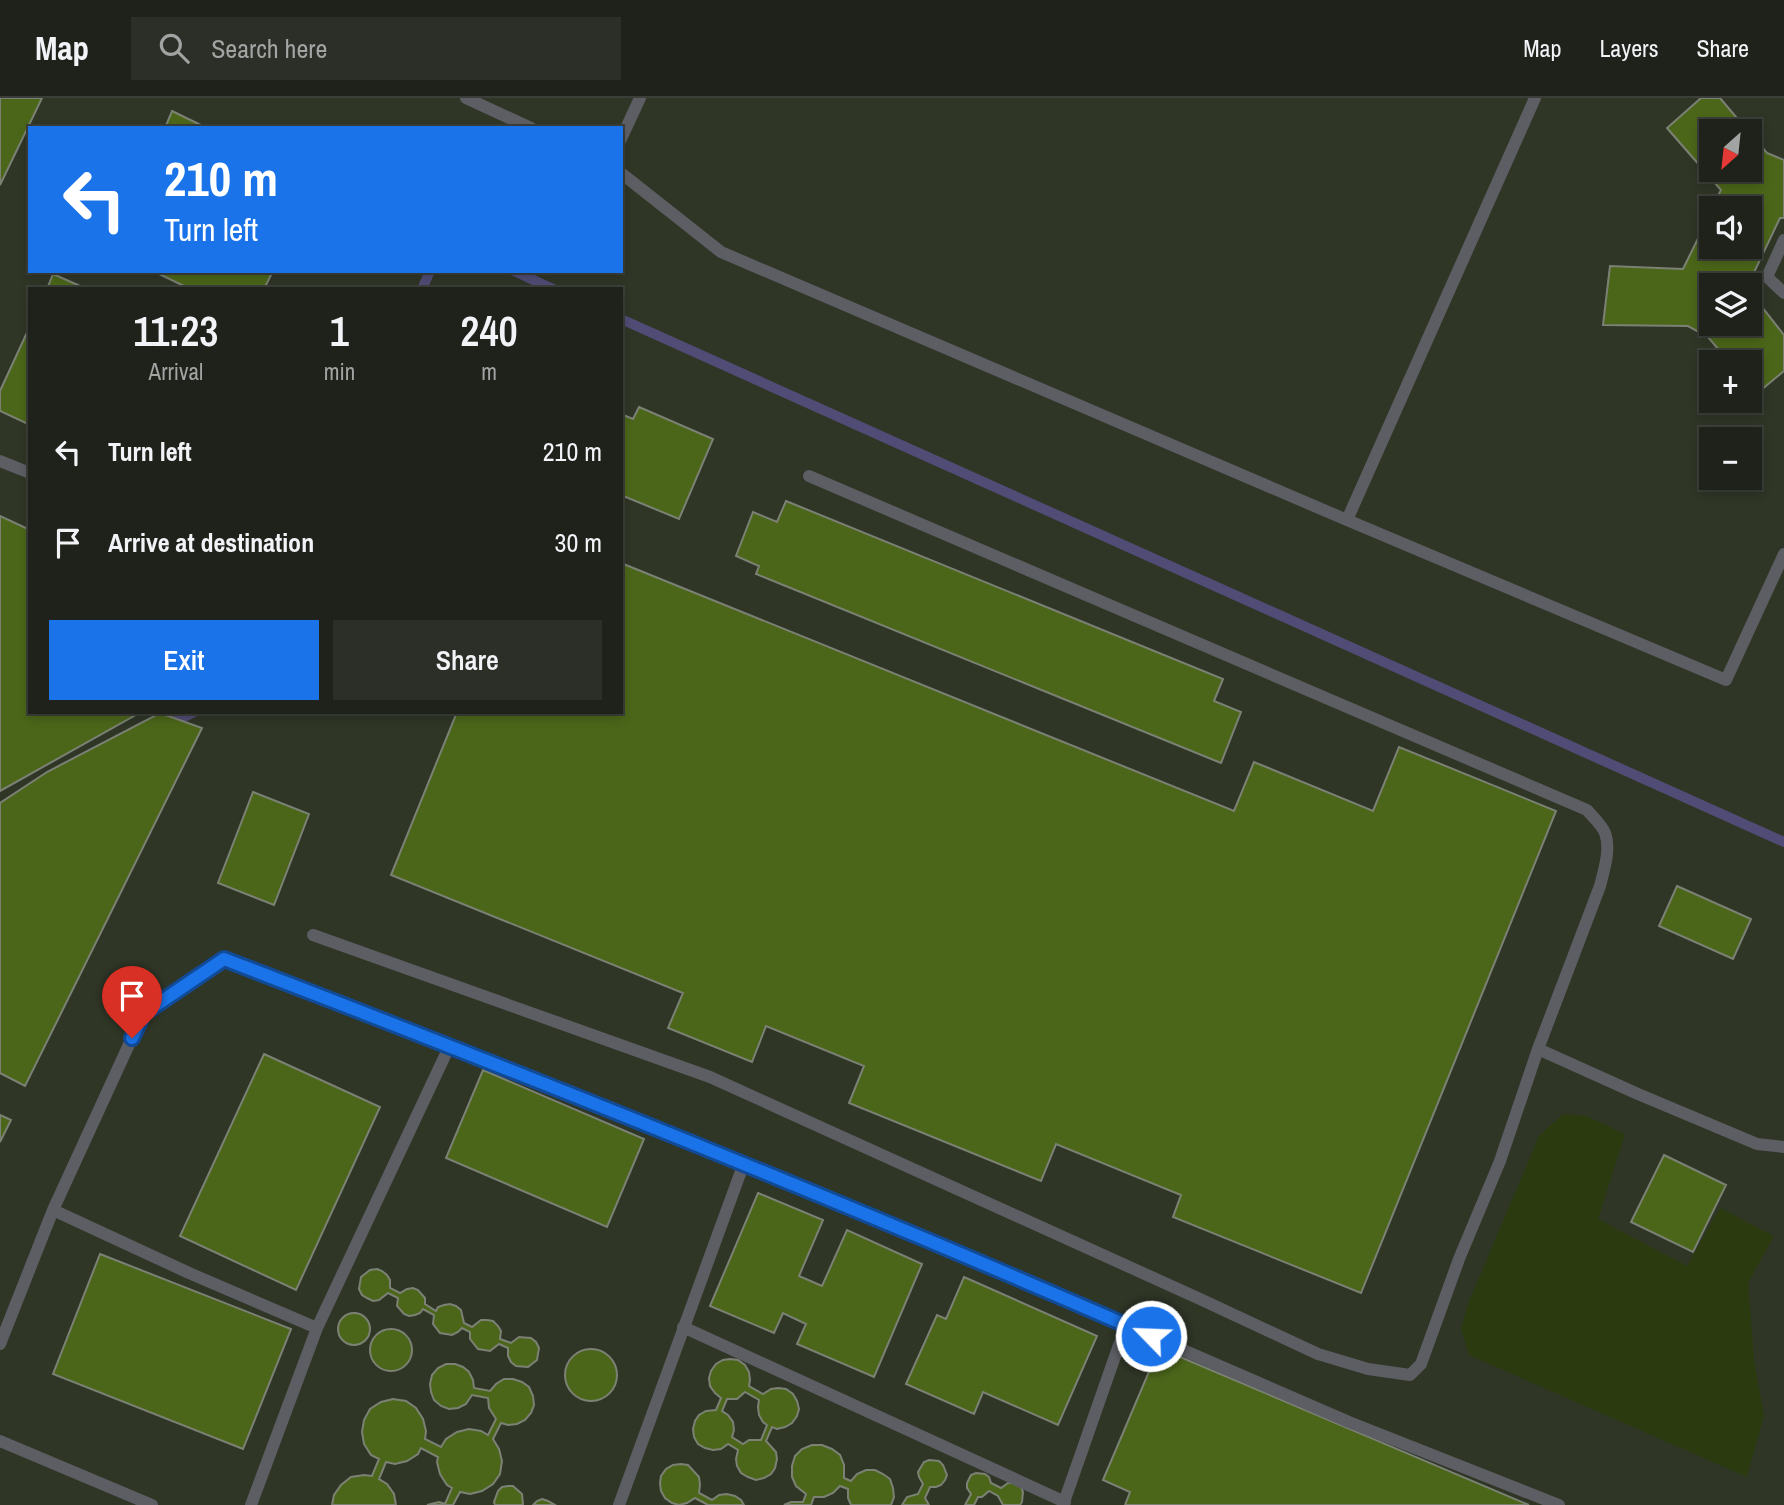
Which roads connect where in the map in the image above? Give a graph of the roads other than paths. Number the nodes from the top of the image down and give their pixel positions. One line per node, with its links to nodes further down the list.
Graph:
1 (466, 98): 4 (lane)
2 (640, 98): 5 (lane)
3 (1535, 98): 12 (lane)
4 (526, 126)
5 (623, 135)
6 (623, 175): 12 (lane)
7 (1784, 240): 8 (lane)
8 (1784, 293)
9 (0, 461): 10 (lane)
10 (28, 472)
11 (809, 476): 16 (lane)
12 (1347, 520): 13 (lane)
13 (1784, 554)
14 (313, 935): 16 (lane)
15 (450, 1045): 18 (lane); 19 (lane); 22 (lane)
16 (1538, 1049): 17 (lane)
17 (1784, 1147)
18 (744, 1163): 20 (lane); 21 (lane)
19 (53, 1210): 22 (lane); 23 (lane)
20 (1126, 1325): 25 (lane); 29 (lane)
21 (683, 1327): 25 (lane); 28 (lane)
22 (317, 1328): 27 (lane)
23 (0, 1344)
24 (0, 1441): 26 (lane)
25 (1064, 1504)
26 (152, 1505)
27 (251, 1505)
28 (619, 1505)
29 (1559, 1505)

